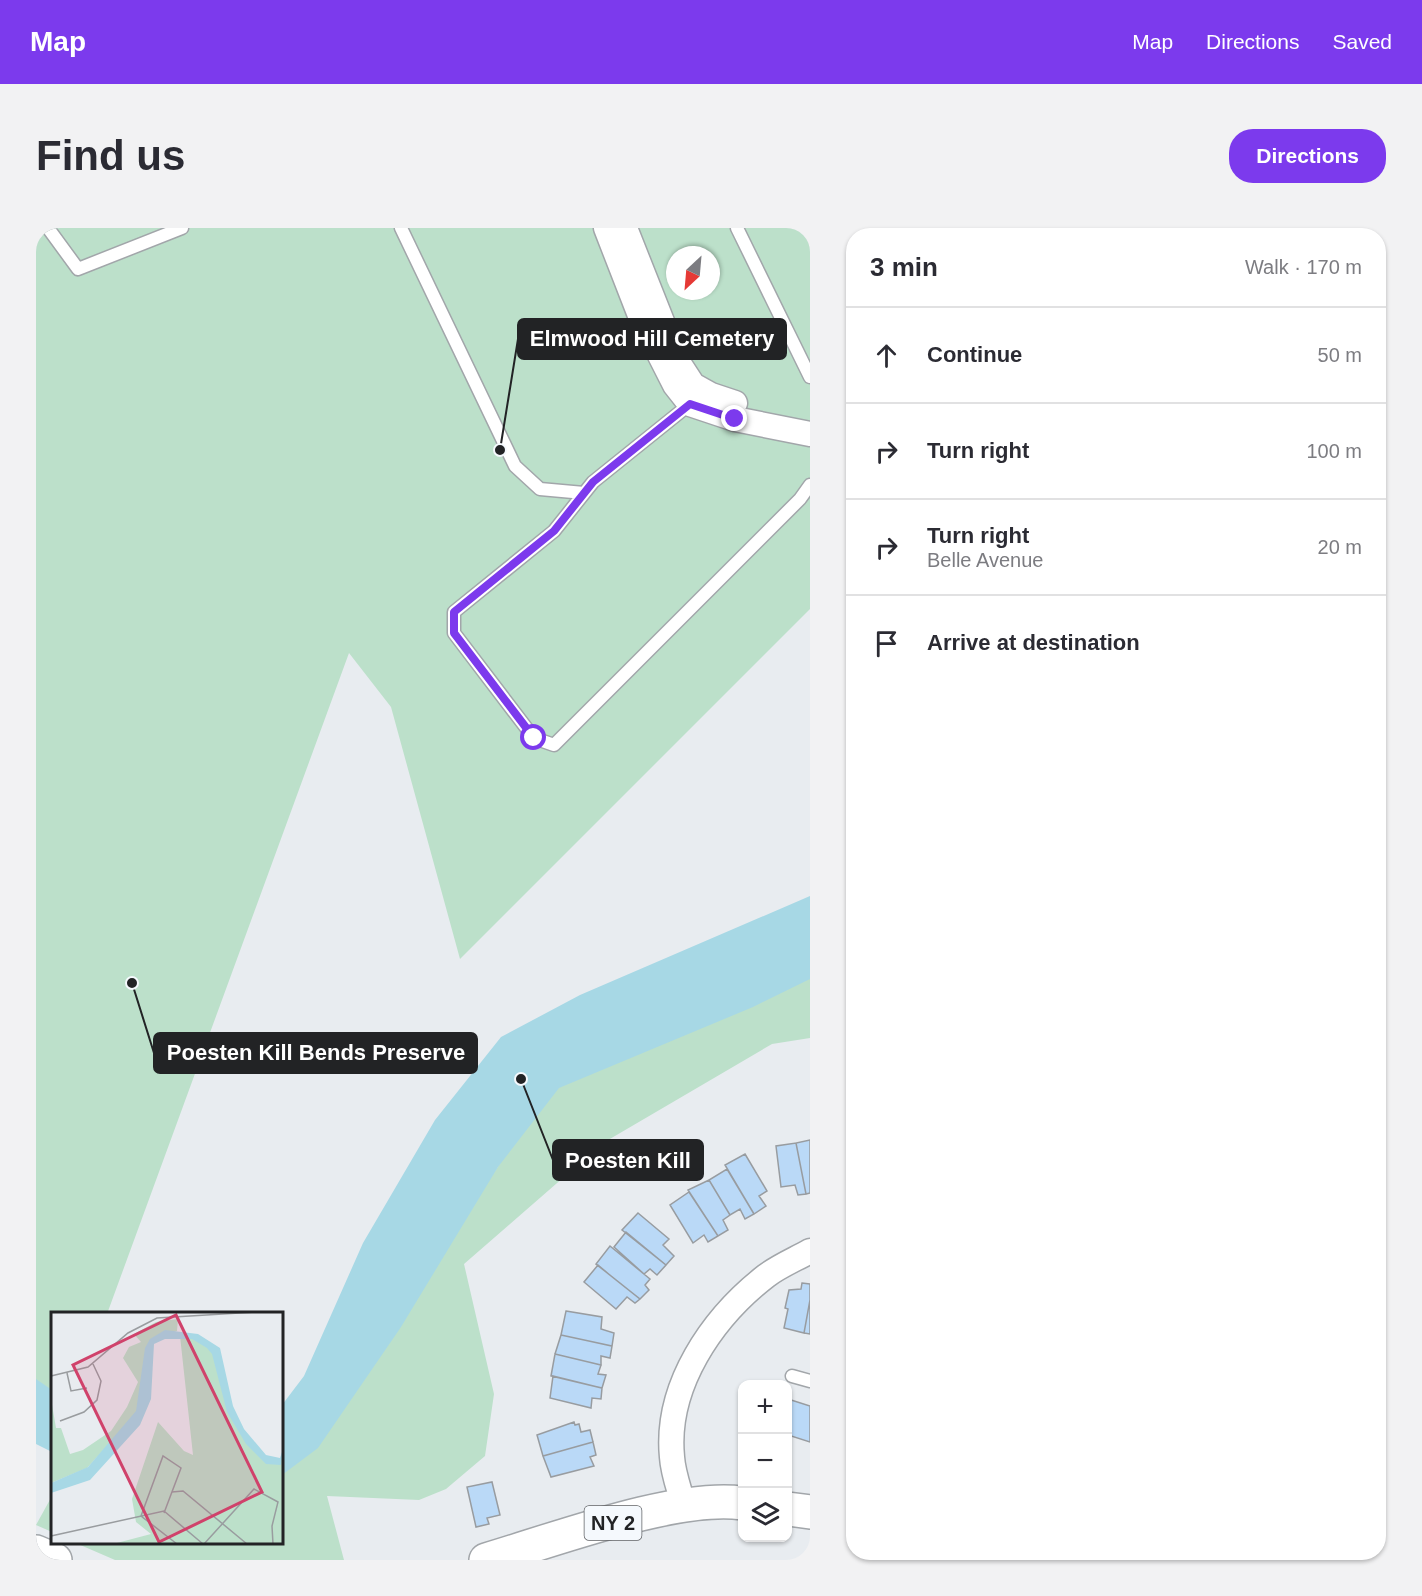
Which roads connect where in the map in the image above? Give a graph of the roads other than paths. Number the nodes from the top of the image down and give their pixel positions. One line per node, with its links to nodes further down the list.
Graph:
1 (48, 228): 2 (lane)
2 (182, 228)
3 (401, 228): 12 (lane)
4 (606, 228): 8 (street)
5 (625, 228): 8 (street)
6 (737, 228): 7 (lane)
7 (810, 377)
8 (692, 395): 9 (street); 10 (street); 12 (lane)
9 (810, 423)
10 (810, 434)
11 (810, 485): 12 (lane)
12 (584, 493)
13 (810, 1251): 17 (street)
14 (792, 1376): 15 (lane)
15 (810, 1381)
16 (738, 1502): 17 (main road, NY 2)
17 (684, 1507): 22 (main road, NY 2)
18 (792, 1510): 19 (main road)
19 (810, 1512)
20 (36, 1552): 21 (main road)
21 (55, 1560)
22 (486, 1560)

